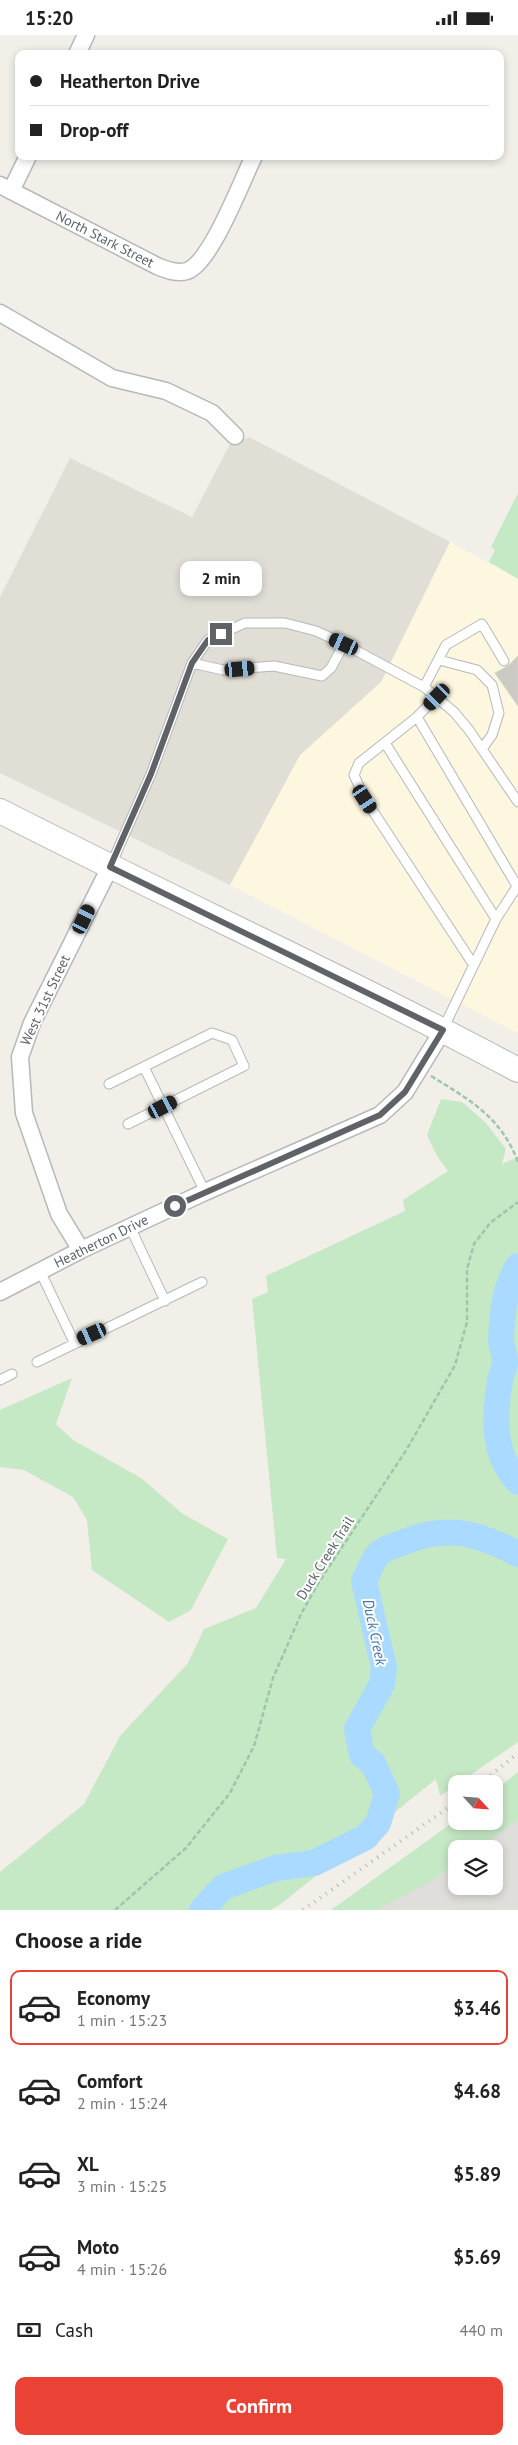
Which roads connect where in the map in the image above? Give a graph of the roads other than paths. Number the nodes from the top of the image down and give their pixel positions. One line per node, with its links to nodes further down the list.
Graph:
1 (86, 35): 2 (street)
2 (79, 50)
3 (25, 160): 5 (street)
4 (252, 160): 5 (street, North Stark Street)
5 (6, 188)
6 (0, 313): 7 (street)
7 (235, 435)
8 (344, 644): 11 (lane); 11 (lane); 12 (lane)
9 (439, 660): 10 (lane); 12 (lane); 16 (lane)
10 (504, 661)
11 (192, 663): 19 (lane)
12 (424, 687): 13 (lane)
13 (437, 697): 14 (lane); 16 (lane)
14 (417, 717): 15 (lane); 20 (lane)
15 (385, 743): 21 (lane); 22 (lane)
16 (482, 749): 17 (lane)
17 (518, 803)
18 (0, 811): 19 (street)
19 (110, 867): 23 (street); 31 (street, West 31st Street)
20 (518, 886): 21 (lane)
21 (496, 919): 22 (lane)
22 (473, 964): 23 (lane)
23 (443, 1030): 25 (street); 29 (street, Heatherton Drive)
24 (144, 1067): 26 (lane); 27 (lane); 27 (lane)
25 (518, 1070)
26 (109, 1084)
27 (163, 1107): 28 (lane); 29 (lane)
28 (128, 1124)
29 (205, 1192): 30 (street, Heatherton Drive)
30 (130, 1227): 31 (street, Heatherton Drive); 35 (lane)
31 (80, 1250): 32 (street, Heatherton Drive)
32 (40, 1271): 34 (street, Heatherton Drive); 36 (lane)
33 (202, 1282): 35 (lane)
34 (0, 1292)
35 (165, 1301): 36 (lane)
36 (74, 1342): 37 (lane)
37 (37, 1362)
38 (12, 1374): 39 (lane)
39 (0, 1380)

